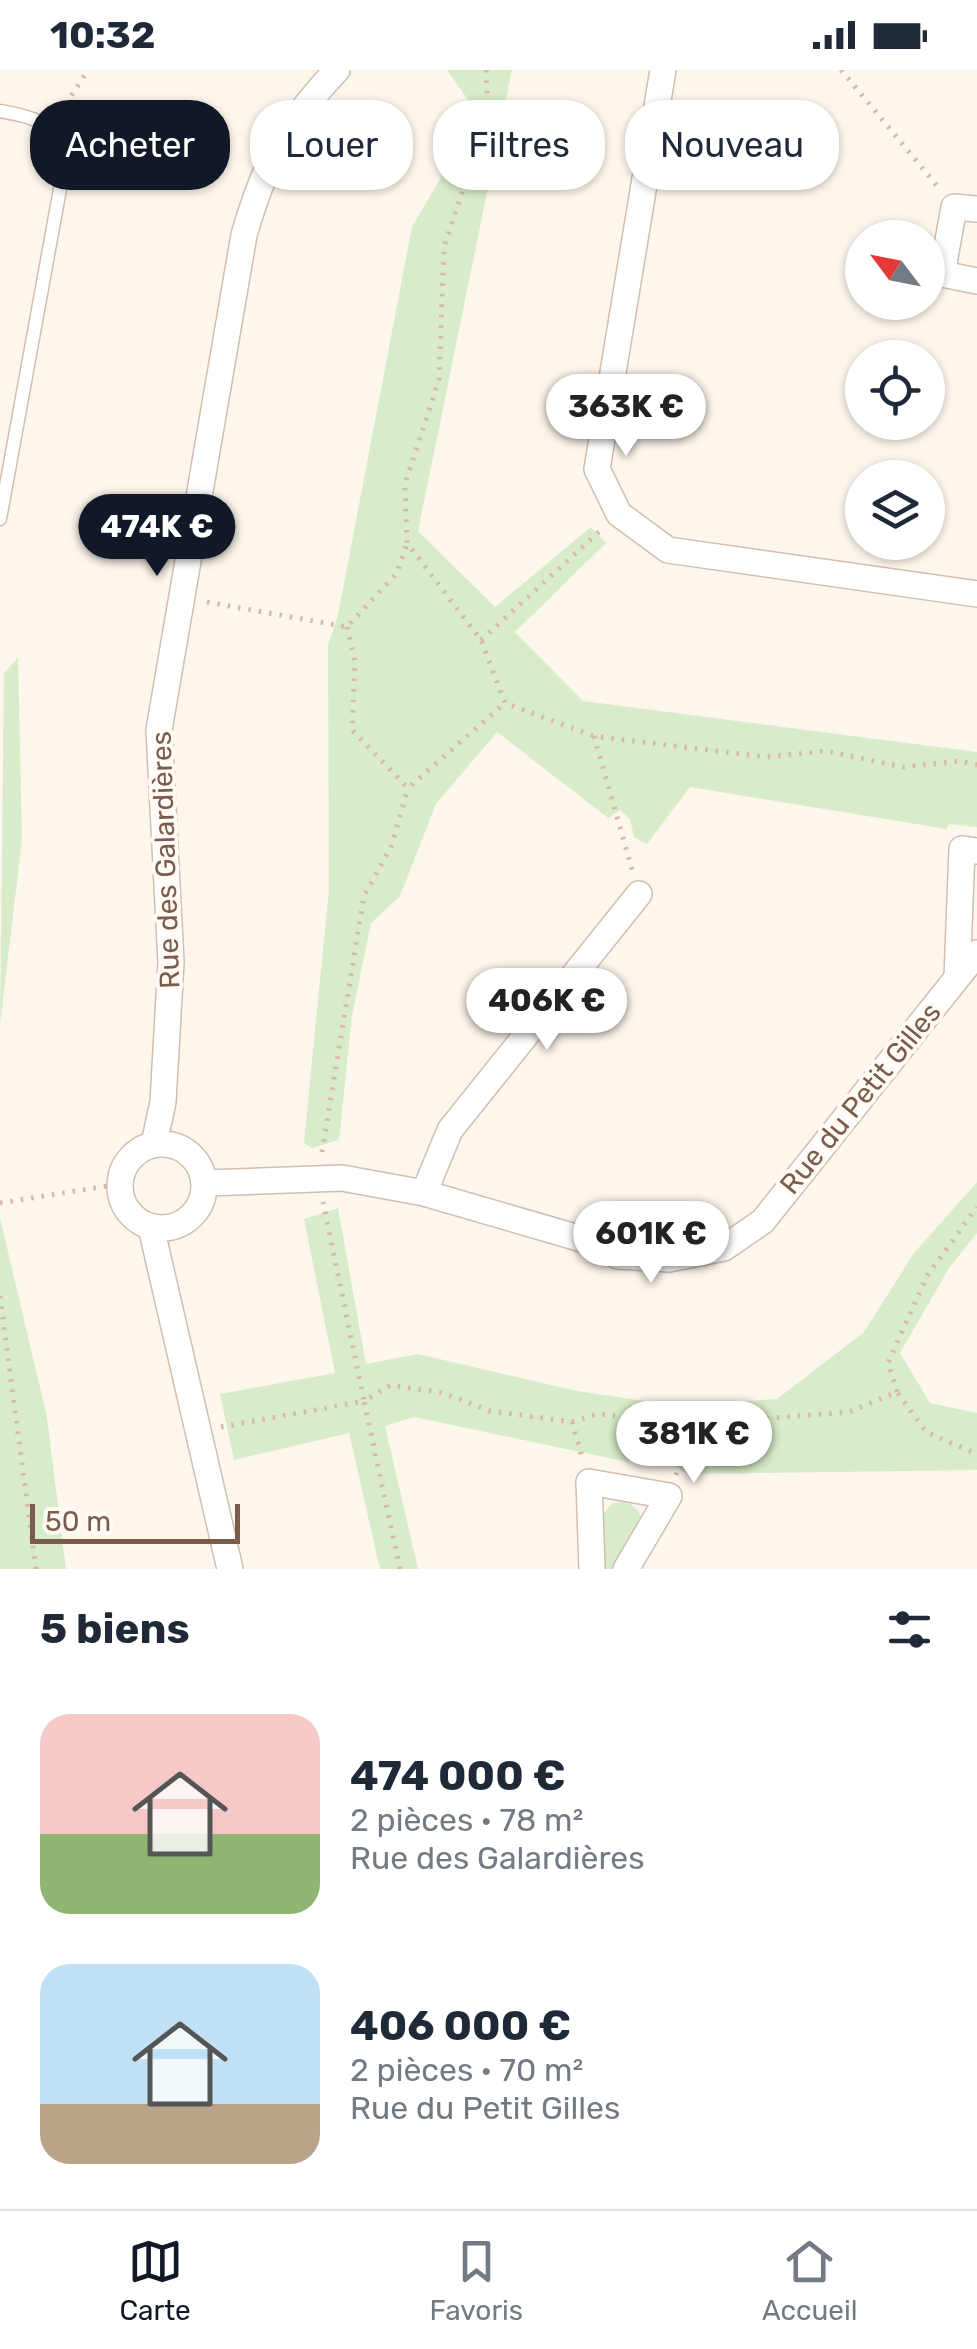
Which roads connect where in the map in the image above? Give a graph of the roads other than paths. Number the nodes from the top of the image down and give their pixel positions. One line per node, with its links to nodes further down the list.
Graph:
1 (337, 70): 12 (street, Rue des Galardières)
2 (663, 70): 7 (street)
3 (0, 111): 6 (lane)
4 (965, 208): 5 (street)
5 (977, 281)
6 (0, 519)
7 (977, 594)
8 (977, 850): 11 (street, Rue du Petit Gilles)
9 (639, 894): 14 (street)
10 (977, 953): 11 (street, Rue du Petit Gilles)
11 (957, 978): 14 (street, Rue du Petit Gilles)
12 (154, 1144): 13 (street); 15 (street)
13 (205, 1183): 14 (street, Rue du Petit Gilles); 15 (street)
14 (424, 1193)
15 (151, 1227): 16 (street)
16 (230, 1569)
17 (592, 1569): 18 (street)
18 (626, 1569)

